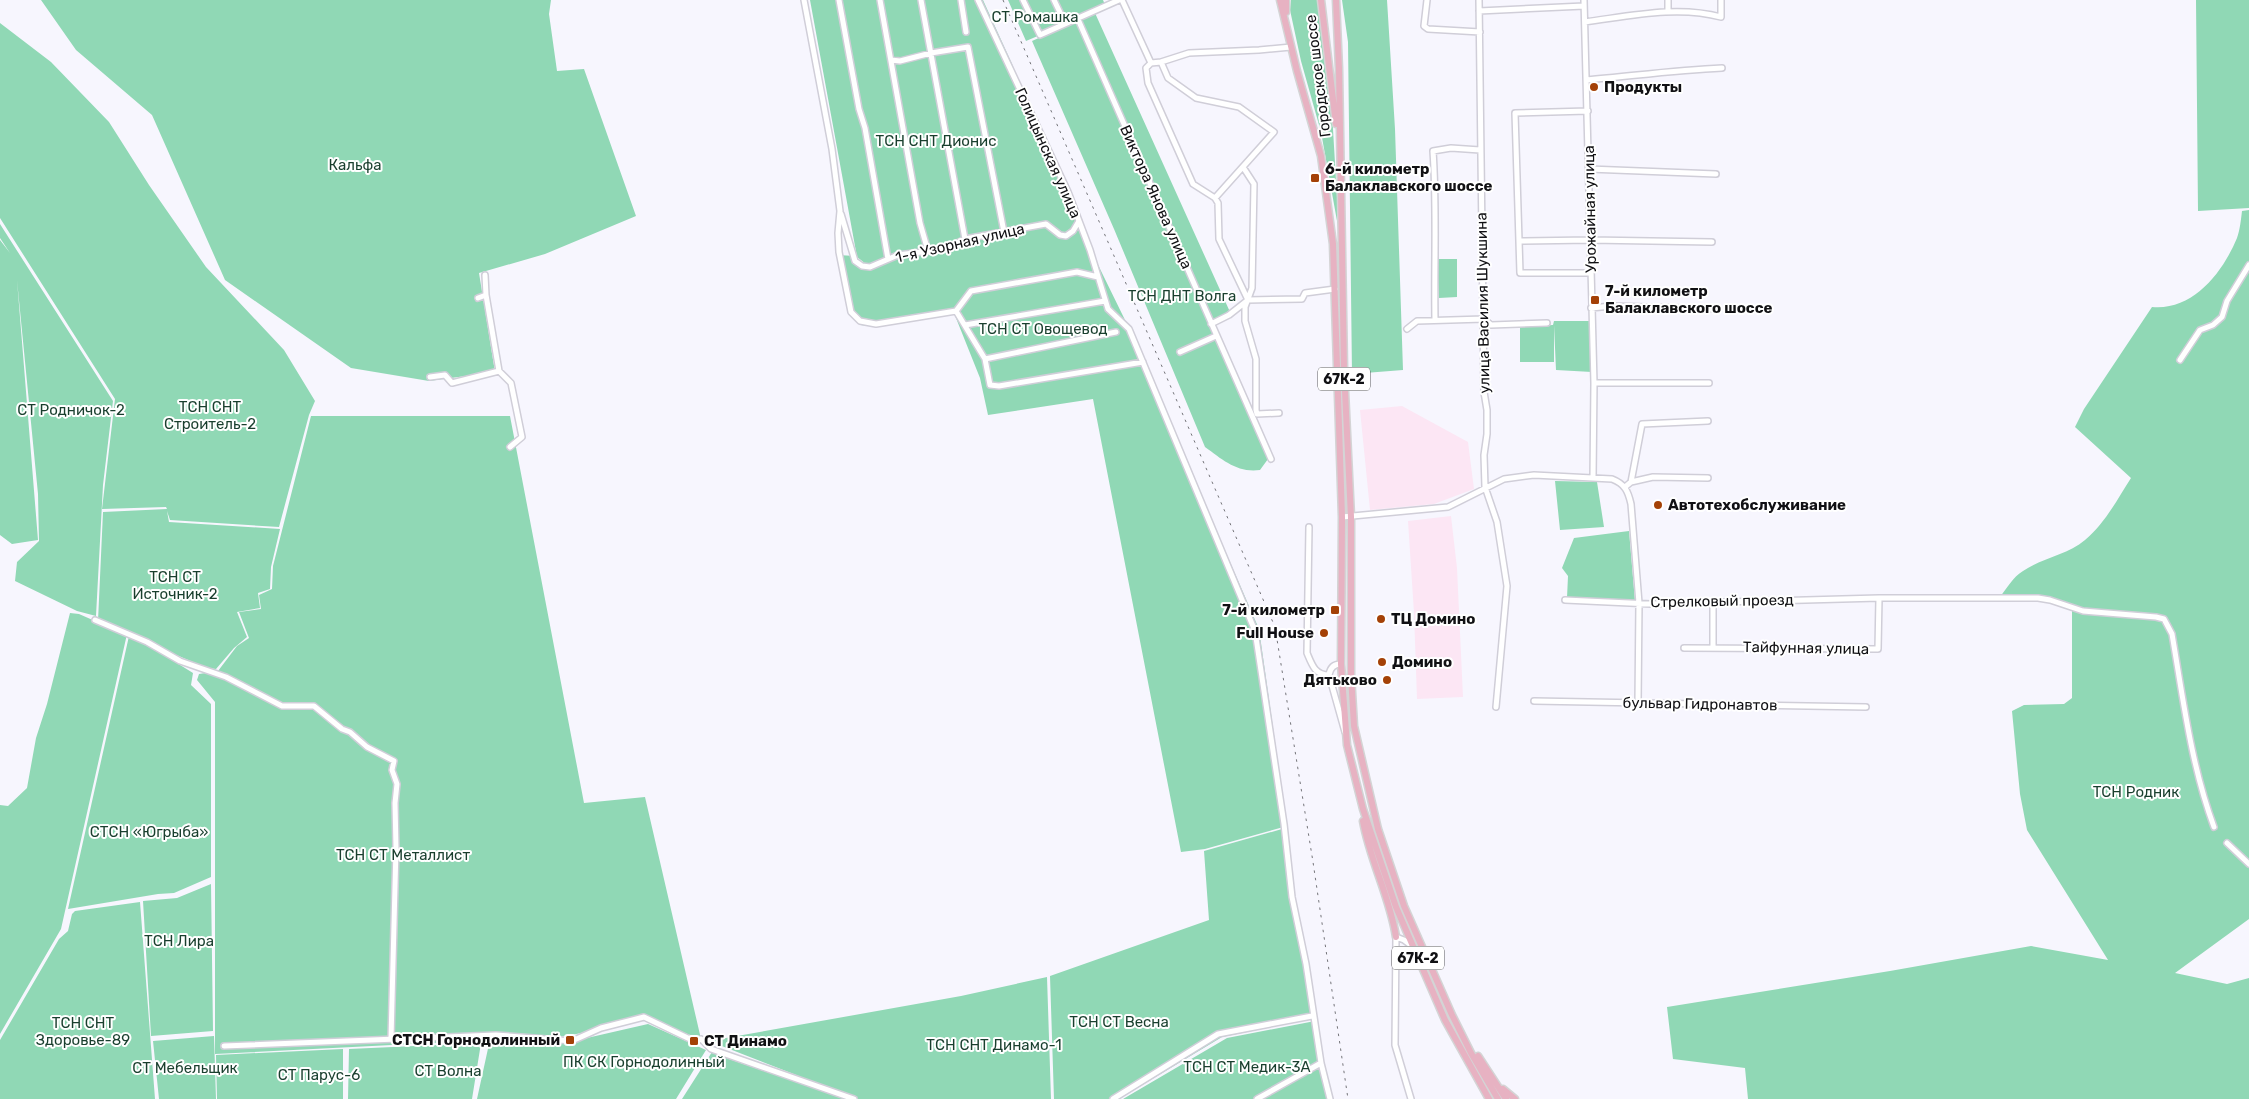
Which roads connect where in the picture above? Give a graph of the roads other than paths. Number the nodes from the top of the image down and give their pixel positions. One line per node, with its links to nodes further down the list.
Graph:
1 (804, 0): 42 (street)
2 (839, 0): 50 (street)
3 (880, 0): 30 (street)
4 (921, 0): 29 (street)
5 (961, 0): 26 (street)
6 (978, 0): 43 (street, Голицынская улица)
7 (1023, 0): 24 (street)
8 (1054, 0): 24 (street)
9 (1120, 0): 18 (street); 31 (street)
10 (1280, 0): 25 (main road, 67К-2)
11 (1286, 0): 25 (main road)
12 (1321, 0): 36 (main road, Городское шоссе / 67К-2)
13 (1336, 0): 36 (main road)
14 (1427, 0): 27 (street)
15 (1479, 0): 20 (street, улица Василия Шукшина)
16 (1668, 0): 21 (street)
17 (1721, 0): 21 (street)
18 (1103, 3): 22 (street)
19 (1584, 3): 20 (street); 23 (street, Урожайная улица)
20 (1479, 11): 27 (street, улица Василия Шукшина)
21 (1668, 12): 23 (street)
22 (1077, 18): 24 (street); 66 (street, Виктора Янова улица)
23 (1586, 22): 34 (street, Урожайная улица)
24 (1065, 23)
25 (1287, 28): 28 (main road, 67К-2)
26 (966, 32)
27 (1480, 32): 37 (street, улица Василия Шукшина)
28 (1291, 47): 32 (street); 55 (main road, 67К-2)
29 (931, 53): 30 (street); 44 (street); 45 (street)
30 (891, 60): 49 (street)
31 (1151, 62): 32 (street); 41 (street)
32 (1161, 62): 38 (street)
33 (1722, 68): 34 (street)
34 (1587, 80): 35 (street, Урожайная улица)
35 (1588, 111): 39 (street, Урожайная улица); 47 (street)
36 (1339, 150): 89 (main road, 67К-2)
37 (1480, 150): 63 (street, улица Василия Шукшина); 64 (street)
38 (1243, 167): 41 (street); 58 (street)
39 (1589, 169): 40 (street); 46 (street, Урожайная улица)
40 (1716, 174)
41 (1215, 198): 58 (street)
42 (840, 212): 50 (street, 1-я Узорная улица); 62 (street)
43 (1079, 221): 44 (street, 1-я Узорная улица); 54 (street, Голицынская улица)
44 (1004, 232): 45 (street, 1-я Узорная улица)
45 (965, 239): 49 (street, 1-я Узорная улица)
46 (1590, 240): 47 (street); 48 (street); 52 (street, Урожайная улица)
47 (1519, 241): 52 (street)
48 (1712, 242)
49 (928, 250): 50 (street, 1-я Узорная улица)
50 (888, 259)
51 (2249, 265): 73 (street)
52 (1590, 273): 60 (street, Урожайная улица)
53 (485, 275): 56 (street)
54 (1098, 277): 59 (street, Голицынская улица); 62 (street)
55 (1335, 289): 58 (street); 88 (main road, 67К-2)
56 (486, 295): 57 (street); 75 (street)
57 (478, 298)
58 (1248, 300): 66 (street); 79 (street)
59 (1105, 301): 67 (street); 74 (street, Голицынская улица)
60 (1591, 308): 61 (street); 77 (street, Урожайная улица)
61 (1717, 309)
62 (956, 311): 67 (street)
63 (1484, 319): 64 (street); 65 (street); 86 (street, улица Василия Шукшина)
64 (1435, 320): 68 (street)
65 (1547, 323)
66 (1211, 324): 70 (street, Виктора Янова улица)
67 (965, 325): 72 (street)
68 (1407, 329)
69 (1116, 332): 72 (street)
70 (1216, 336): 71 (street); 82 (street, Виктора Янова улица)
71 (1180, 352)
72 (985, 359): 74 (street)
73 (2180, 360)
74 (1144, 362): 112 (street)
75 (499, 371): 76 (street); 81 (street)
76 (430, 376)
77 (1594, 383): 78 (street); 83 (street, Урожайная улица)
78 (1709, 383)
79 (1279, 413)
80 (1708, 421): 85 (street)
81 (510, 447)
82 (1271, 459)
83 (1593, 478): 86 (street); 87 (street)
84 (1708, 478): 85 (street)
85 (1631, 482): 87 (street)
86 (1486, 487): 89 (street); 103 (street, улица Василия Шукшина)
87 (1625, 487): 94 (street)
88 (1342, 517): 89 (street); 98 (main road, 67К-2)
89 (1350, 517): 100 (main road, 67К-2)
90 (1309, 527): 99 (street)
91 (1879, 598): 93 (street, Стрелковый проезд); 96 (street, Тайфунная улица); 107 (street, Стрелковый проезд)
92 (1565, 600): 94 (street, Стрелковый проезд)
93 (1713, 601): 94 (street, Стрелковый проезд); 96 (street)
94 (1639, 603): 102 (street)
95 (95, 620): 114 (street)
96 (1713, 647): 97 (street, Тайфунная улица)
97 (1684, 648)
98 (1341, 664): 99 (street); 100 (main road); 105 (main road, 67К-2)
99 (1329, 675): 105 (street)
100 (1350, 675): 113 (main road, 67К-2)
101 (1534, 702): 102 (street, бульвар Гидронавтов)
102 (1638, 702): 104 (street, бульвар Гидронавтов)
103 (1496, 707)
104 (1866, 707)
105 (1346, 733): 106 (main road, 67К-2)
106 (1363, 809): 110 (main road); 111 (main road, 67К-2)
107 (2214, 827)
108 (2227, 843): 109 (street)
109 (2249, 864)
110 (1396, 938): 111 (street); 122 (street)
111 (1413, 946): 123 (main road, 67К-2)
112 (1312, 1016): 116 (street); 119 (street)
113 (1460, 1030): 117 (main road); 124 (main road, 67К-2)
114 (391, 1039): 115 (street); 118 (street)
115 (224, 1046)
116 (1321, 1063): 120 (street); 121 (street)
117 (1493, 1081): 125 (main road); 126 (main road)
118 (854, 1099)
119 (1113, 1099)
120 (1257, 1099)
121 (1330, 1099)
122 (1411, 1099)
123 (1490, 1099)
124 (1498, 1099)
125 (1506, 1099)
126 (1515, 1099)

